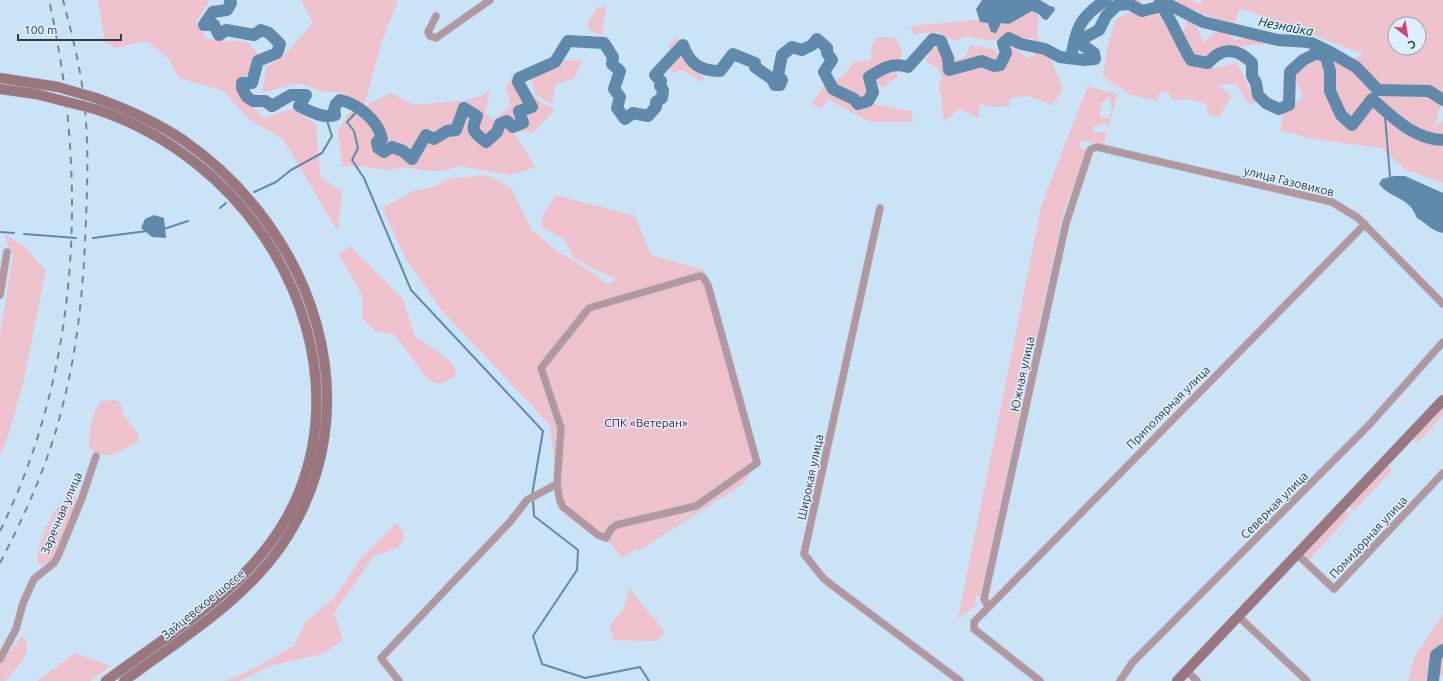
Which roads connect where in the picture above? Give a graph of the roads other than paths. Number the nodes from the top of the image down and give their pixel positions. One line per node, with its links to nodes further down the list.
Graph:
1 (490, 0): 2 (street)
2 (436, 16)
3 (0, 78): 22 (main road, Зайцевское шоссе, bridge)
4 (0, 89): 21 (main road, Зайцевское шоссе, bridge)
5 (1093, 148): 7 (street, улица Газовиков); 17 (street, Южная улица)
6 (880, 208): 24 (street, Широкая улица)
7 (1365, 224): 10 (street, улица Газовиков); 17 (street, Приполярная улица)
8 (7, 252): 9 (street)
9 (0, 295)
10 (1443, 304)
11 (1443, 342): 26 (street, Северная улица)
12 (1443, 400): 16 (main road)
13 (96, 456): 19 (street, Заречная улица)
14 (1443, 473): 16 (street, Помидорная улица)
15 (557, 484): 15 (street); 23 (street)
16 (1298, 555): 18 (main road)
17 (988, 606): 25 (street, Приполярная улица)
18 (1242, 620): 20 (main road); 28 (street)
19 (0, 659)
20 (1192, 676): 27 (main road)
21 (106, 681)
22 (124, 681)
23 (399, 681)
24 (960, 681)
25 (1040, 681)
26 (1120, 681)
27 (1177, 681)
28 (1307, 681)

